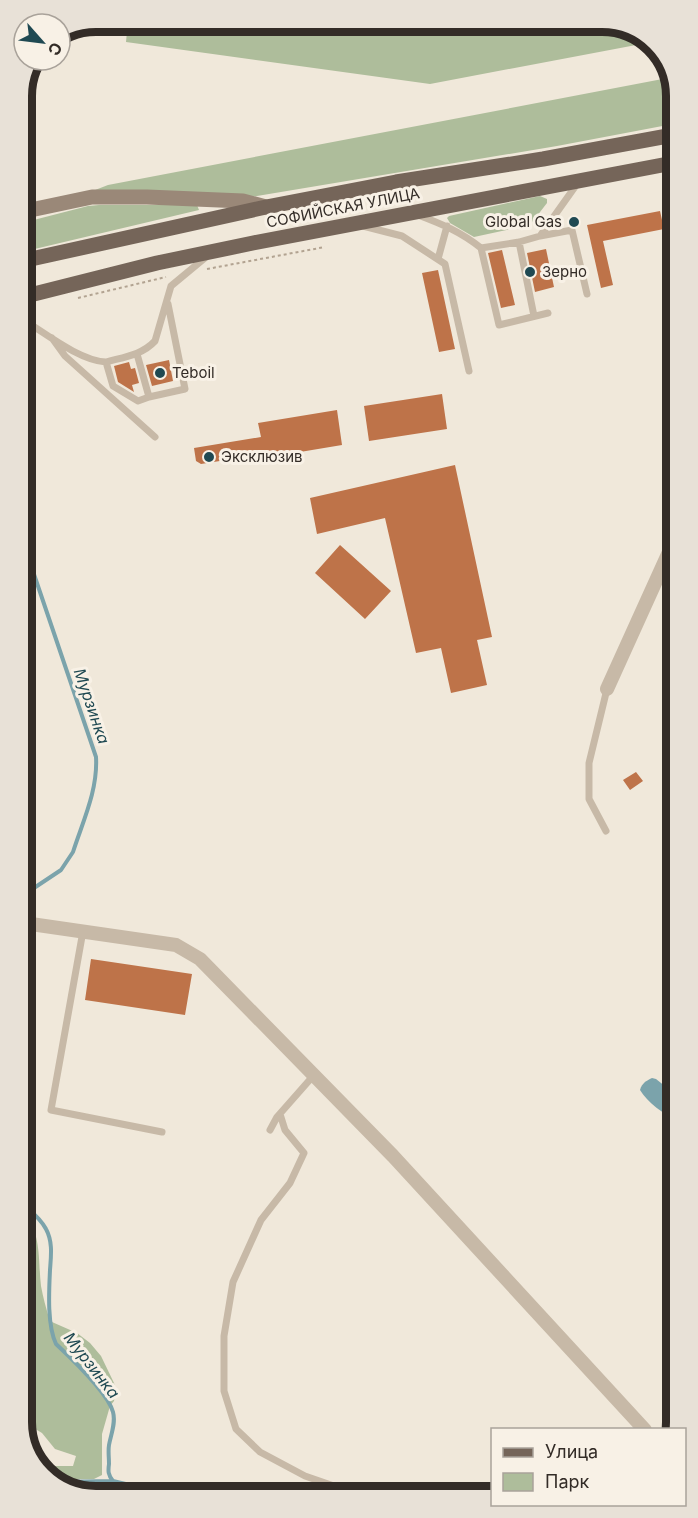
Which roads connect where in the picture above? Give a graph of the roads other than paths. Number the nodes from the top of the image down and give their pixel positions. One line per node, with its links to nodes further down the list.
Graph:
1 (666, 136): 4 (main road, СОФИЙСКАЯ УЛИЦА)
2 (666, 165): 3 (main road, СОФИЙСКАЯ УЛИЦА)
3 (579, 181): 6 (main road, СОФИЙСКАЯ УЛИЦА); 9 (lane)
4 (266, 207): 5 (street, СОФИЙСКАЯ УЛИЦА); 13 (main road, СОФИЙСКАЯ УЛИЦА)
5 (32, 210)
6 (412, 213): 7 (main road, СОФИЙСКАЯ УЛИЦА); 8 (lane)
7 (355, 224): 12 (main road, СОФИЙСКАЯ УЛИЦА); 14 (lane)
8 (447, 226): 11 (lane); 14 (lane)
9 (540, 236): 10 (lane); 16 (lane)
10 (519, 242): 11 (lane); 19 (lane)
11 (481, 248): 19 (lane)
12 (212, 252): 15 (main road, СОФИЙСКАЯ УЛИЦА); 17 (lane)
13 (32, 259)
14 (438, 259): 24 (lane)
15 (32, 294)
16 (587, 294)
17 (167, 301): 22 (lane); 25 (lane)
18 (548, 313): 19 (lane)
19 (534, 316)
20 (32, 325): 21 (lane)
21 (52, 338): 23 (lane); 26 (lane)
22 (137, 354): 23 (lane); 25 (lane)
23 (105, 362): 25 (lane)
24 (469, 371)
25 (149, 397)
26 (155, 437)
27 (666, 559): 28 (street)
28 (607, 689): 29 (lane)
29 (606, 831)
30 (32, 924): 31 (street)
31 (83, 931): 32 (street); 35 (lane)
32 (314, 1075): 33 (lane); 36 (street)
33 (280, 1114): 34 (lane); 37 (lane)
34 (270, 1130)
35 (162, 1132)
36 (643, 1428)
37 (334, 1486)

